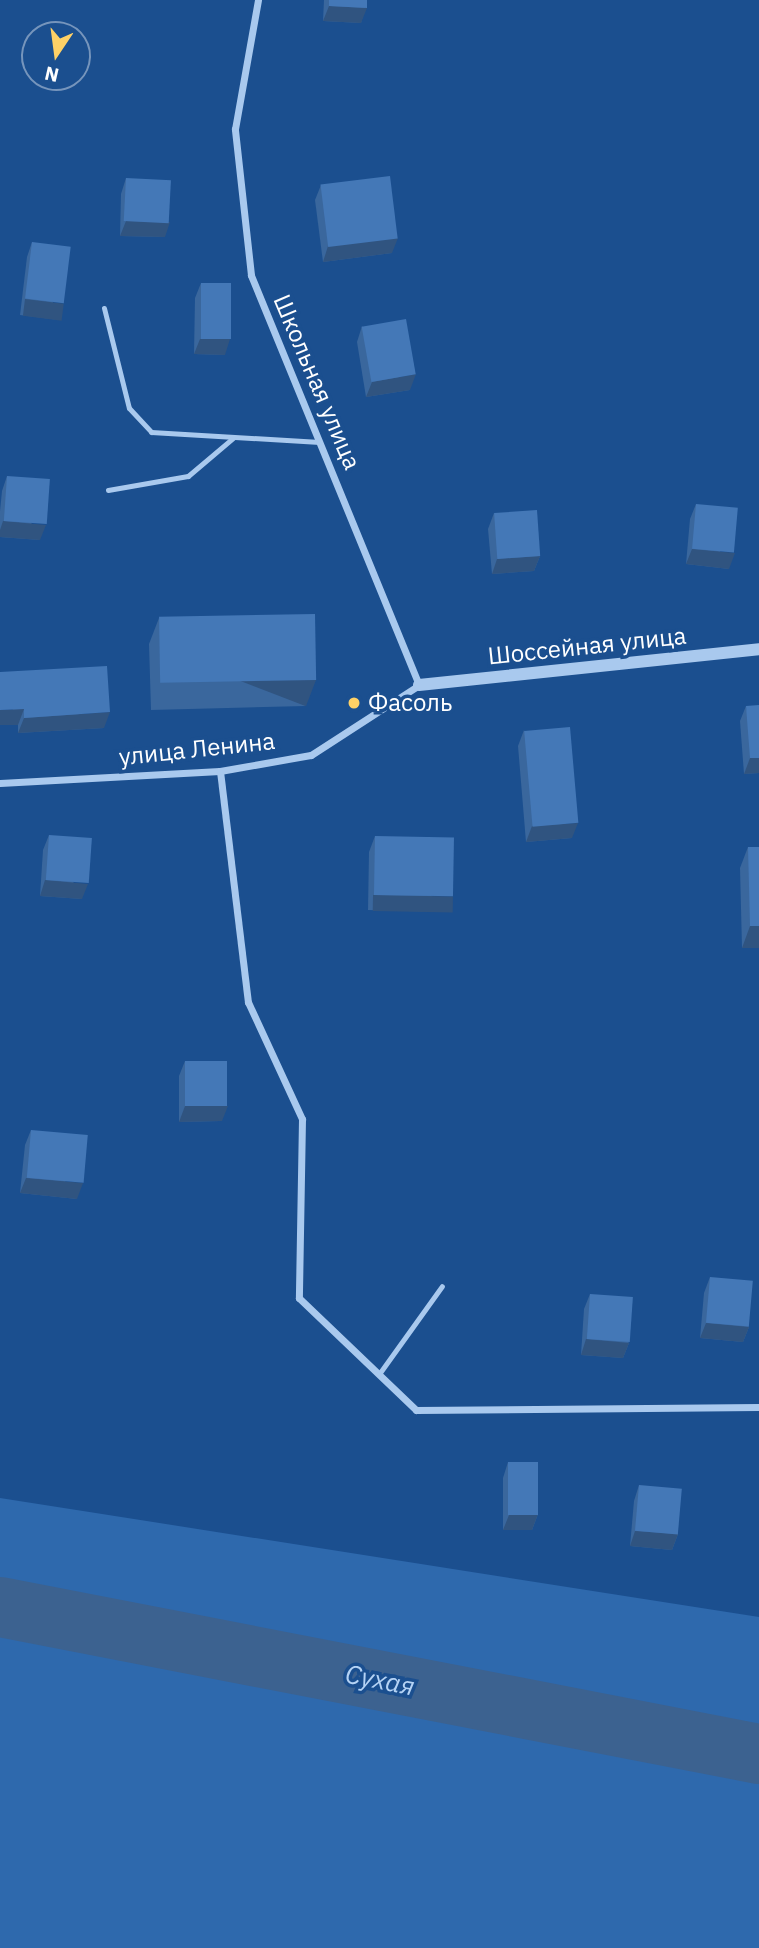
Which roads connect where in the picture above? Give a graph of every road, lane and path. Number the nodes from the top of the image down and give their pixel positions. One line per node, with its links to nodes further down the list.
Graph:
1 (258, 0): 4 (street, Школьная улица)
2 (104, 308): 3 (lane)
3 (234, 437): 4 (lane); 5 (lane)
4 (323, 443): 7 (street, Школьная улица)
5 (108, 490)
6 (759, 649): 7 (street, Шоссейная улица)
7 (419, 685): 8 (street, улица Ленина)
8 (220, 771): 9 (street, улица Ленина); 11 (street)
9 (0, 783)
10 (442, 1286): 11 (lane)
11 (379, 1374): 12 (street)
12 (759, 1407)

